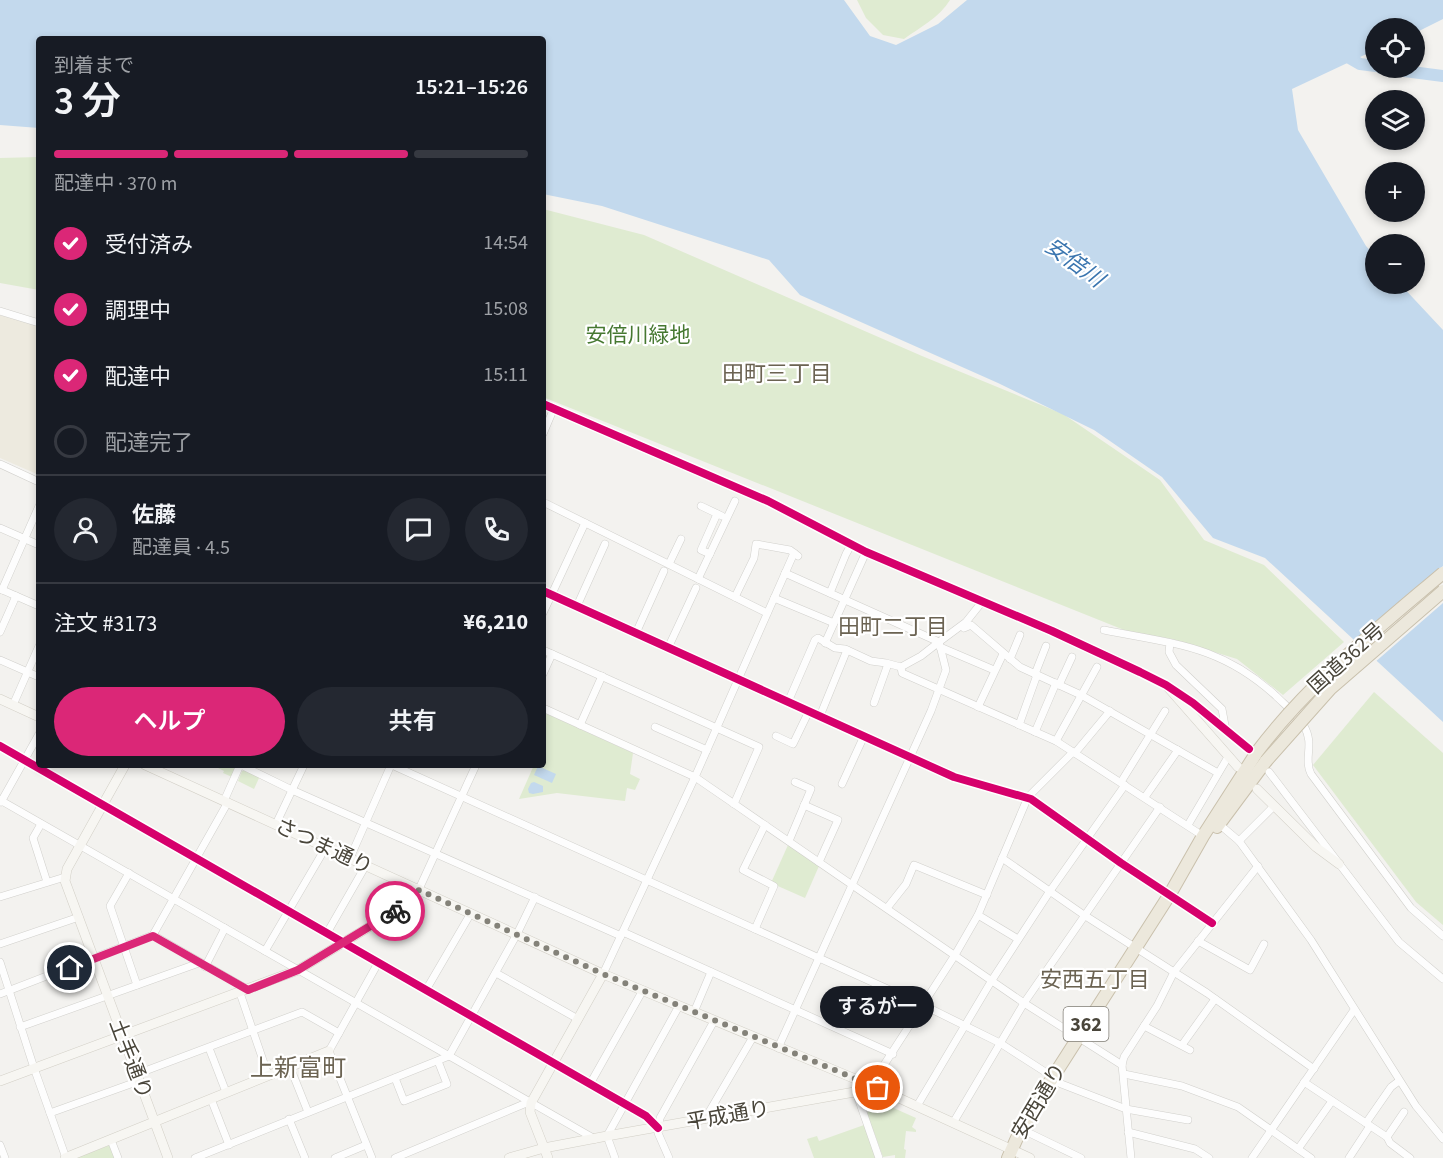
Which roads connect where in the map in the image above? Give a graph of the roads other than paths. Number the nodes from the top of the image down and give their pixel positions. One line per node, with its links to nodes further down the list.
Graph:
1 (0, 310): 2 (street)
2 (12, 314): 3 (street); 4 (street)
3 (36, 317)
4 (36, 322)
5 (546, 405): 6 (street)
6 (554, 408): 7 (street); 22 (street)
7 (546, 427)
8 (0, 464): 9 (street)
9 (36, 481)
10 (735, 501): 15 (street)
11 (546, 504): 16 (street)
12 (701, 506): 14 (street)
13 (36, 513): 18 (street)
14 (717, 514): 15 (street); 24 (street)
15 (727, 518): 24 (street)
16 (585, 523): 25 (street); 35 (street)
17 (0, 528): 18 (street)
18 (24, 539): 20 (street); 31 (street)
19 (681, 539): 25 (street)
20 (36, 544)
21 (605, 544): 42 (street)
22 (852, 545): 23 (street); 34 (street)
23 (866, 552): 39 (street); 40 (street)
24 (710, 554): 29 (street)
25 (669, 564): 29 (street)
26 (664, 571): 49 (street)
27 (785, 573): 34 (street); 37 (street); 38 (street)
28 (1443, 573): 103 (highway, 国道362号 / 362, bridge)
29 (698, 579): 37 (street)
30 (696, 588): 55 (street)
31 (1, 589): 36 (street)
32 (1443, 591): 110 (highway, 国道362号 / 362, bridge)
33 (546, 592): 35 (street)
34 (830, 592): 39 (street)
35 (551, 595): 42 (street); 43 (street)
36 (16, 596): 41 (street); 47 (street)
37 (735, 597): 44 (street)
38 (774, 598): 44 (street); 45 (street)
39 (845, 599): 45 (street); 53 (street)
40 (982, 602): 48 (street); 74 (street)
41 (36, 605)
42 (577, 606): 49 (street)
43 (546, 607)
44 (767, 613): 72 (street)
45 (834, 623): 51 (street)
46 (1104, 630): 52 (street)
47 (0, 632)
48 (953, 632): 53 (street); 60 (street)
49 (636, 633): 55 (street)
50 (1020, 635): 60 (street)
51 (825, 643): 56 (street); 78 (street)
52 (1170, 643): 93 (street); 183 (street)
53 (940, 644): 66 (street); 67 (street); 75 (street)
54 (1046, 646): 69 (street)
55 (668, 648): 72 (street)
56 (847, 650): 63 (street); 88 (street)
57 (546, 651): 59 (street)
58 (36, 652): 68 (street)
59 (552, 654): 64 (street); 71 (street)
60 (1006, 657): 67 (street); 69 (street)
61 (1072, 657): 73 (street)
62 (0, 660): 68 (street)
63 (888, 664): 66 (street); 79 (street)
64 (546, 667)
65 (1097, 667): 76 (street)
66 (900, 668): 75 (street)
67 (994, 670): 81 (street)
68 (27, 672): 70 (street); 80 (street)
69 (1036, 674): 73 (street); 90 (street)
70 (36, 676)
71 (602, 676): 89 (street); 92 (street)
72 (738, 679): 78 (street); 92 (street)
73 (1057, 684): 76 (street); 94 (street)
74 (1166, 685): 93 (street); 106 (street)
75 (940, 690): 81 (street); 105 (street)
76 (1082, 695): 85 (street); 99 (street)
77 (0, 699): 80 (street)
78 (788, 702): 84 (street)
79 (874, 703)
80 (13, 705): 83 (street); 87 (street)
81 (978, 707): 90 (street)
82 (546, 709): 89 (street)
83 (0, 710)
84 (809, 711): 88 (street); 96 (street)
85 (1110, 711): 95 (street); 104 (street)
86 (1165, 711): 95 (street)
87 (36, 716)
88 (820, 716): 97 (street)
89 (580, 724): 121 (street)
90 (1019, 725): 94 (street)
91 (655, 727): 101 (street)
92 (717, 727): 101 (street); 132 (street)
93 (1226, 731): 103 (street)
94 (1035, 732): 99 (street)
95 (1150, 734): 102 (street); 123 (street)
96 (776, 736)
97 (864, 736): 105 (street); 124 (street)
98 (36, 739): 107 (street)
99 (1056, 741): 104 (street)
100 (0, 746): 107 (street)
101 (707, 750): 121 (street)
102 (1178, 750): 120 (street); 129 (street)
103 (1253, 751): 143 (highway, 安西通り / 362)
104 (1074, 752): 123 (street); 128 (street)
105 (910, 757): 128 (street); 162 (street)
106 (1228, 757): 109 (street); 120 (street)
107 (24, 760): 108 (street); 130 (street)
108 (36, 767)
109 (1238, 767)
110 (1268, 767): 140 (highway, 安西通り / 362); 155 (street)
111 (38, 768): 133 (street)
112 (123, 768): 133 (street)
113 (152, 768): 131 (street, さつま通り)
114 (240, 768): 131 (street)
115 (247, 768): 126 (street)
116 (303, 768): 126 (street)
117 (391, 768): 137 (street)
118 (399, 768): 127 (street)
119 (475, 768): 127 (street)
120 (1218, 773): 142 (street)
121 (695, 777): 132 (street); 160 (street)
122 (795, 782): 134 (street)
123 (1123, 783): 129 (street); 144 (street)
124 (842, 784)
125 (1257, 789): 135 (street)
126 (292, 790): 137 (street); 139 (street)
127 (462, 797): 149 (street); 160 (street)
128 (1028, 797): 144 (street); 152 (street)
129 (1145, 798): 136 (street)
130 (1, 801): 138 (street)
131 (226, 802): 139 (street, さつま通り); 150 (street)
132 (734, 804): 141 (street)
133 (103, 805): 147 (street); 150 (street)
134 (804, 805): 145 (street); 153 (street)
135 (1274, 806): 146 (street); 155 (street)
136 (1160, 807): 142 (street); 154 (street)
137 (366, 822): 149 (street); 151 (street)
138 (41, 824): 147 (street); 161 (street)
139 (276, 824): 148 (street, さつま通り)
140 (1219, 824): 146 (street); 165 (highway, 安西通り / 362)
141 (765, 825): 145 (street); 178 (street)
142 (1188, 825): 143 (street)
143 (1203, 836): 165 (highway, 安西通り / 362)
144 (1087, 839): 154 (street); 164 (street)
145 (789, 841): 153 (street)
146 (1239, 841): 157 (street)
147 (80, 845): 158 (street); 159 (street)
148 (326, 847): 151 (street, さつま通り); 171 (street)
149 (436, 853): 163 (street); 168 (street)
150 (196, 858): 169 (street); 171 (street)
151 (350, 858): 156 (street, さつま通り)
152 (1002, 858): 164 (street); 166 (street)
153 (819, 861): 162 (street)
154 (1121, 863): 165 (street); 174 (street)
155 (1339, 864): 203 (street)
156 (366, 865): 163 (street, さつま通り); 179 (street)
157 (1258, 866): 176 (street); 218 (street)
158 (129, 873): 169 (street); 189 (street)
159 (65, 876): 161 (street); 175 (street, 土手通り)
160 (647, 881): 178 (street); 181 (street)
161 (47, 882): 167 (street)
162 (852, 884): 170 (street); 193 (street)
163 (419, 890): 172 (street, さつま通り); 186 (street)
164 (1050, 891): 174 (street); 184 (street)
165 (1170, 894): 176 (street); 190 (highway, 安西通り / 362)
166 (987, 895): 170 (street); 173 (street)
167 (0, 897)
168 (535, 897): 180 (street); 181 (street)
169 (174, 898): 177 (street); 182 (street)
170 (887, 908): 192 (street)
171 (289, 911): 179 (street); 191 (street)
172 (471, 913): 180 (street, さつま通り); 206 (street)
173 (978, 915): 184 (street); 192 (street)
174 (1084, 915): 190 (street); 214 (street)
175 (79, 917): 187 (street); 194 (street, 土手通り)
176 (1212, 923): 185 (street)
177 (225, 928): 191 (street); 197 (street)
178 (755, 929): 193 (street)
179 (327, 933): 186 (street)
180 (518, 934): 201 (street); 202 (street, さつま通り)
181 (622, 934): 199 (street); 202 (street)
182 (153, 936): 189 (street); 197 (street)
183 (1443, 936)
184 (1018, 939): 204 (street)
185 (1198, 941): 188 (street); 200 (street)
186 (343, 943): 196 (street); 198 (street)
187 (0, 944)
188 (1264, 944)
189 (123, 947): 194 (street); 205 (street)
190 (1136, 948): 200 (street); 230 (highway, 安西通り / 362)
191 (265, 951): 198 (street)
192 (955, 955): 204 (street); 216 (street)
193 (819, 958): 216 (street); 217 (street)
194 (94, 959): 208 (street); 211 (street, 土手通り)
195 (0, 962): 208 (street)
196 (378, 963): 206 (street); 213 (street)
197 (202, 965): 205 (street); 209 (street)
198 (298, 970): 209 (street); 213 (street)
199 (711, 972): 217 (street); 219 (street)
200 (1174, 972): 212 (street); 224 (street)
201 (496, 973): 220 (street); 221 (street)
202 (603, 974): 207 (street, さつま通り); 221 (street)
203 (1443, 979)
204 (992, 980): 214 (street); 223 (street)
205 (136, 985): 211 (street)
206 (426, 990): 220 (street)
207 (644, 990): 215 (street, さつま通り); 253 (street)
208 (9, 991): 210 (street); 225 (street)
209 (244, 991): 226 (street); 228 (street)
210 (0, 994)
211 (107, 995): 225 (street); 228 (street, 土手通り)
212 (1215, 999): 232 (street); 244 (street)
213 (356, 1003): 227 (street); 238 (street)
214 (1024, 1003): 230 (street); 231 (street)
215 (679, 1005): 219 (street, さつま通り); 261 (street)
216 (923, 1005): 223 (street); 237 (street)
217 (795, 1010): 234 (street); 237 (street)
218 (1353, 1010): 244 (street); 251 (street)
219 (694, 1012): 222 (street, さつま通り)
220 (472, 1016): 238 (street); 240 (street)
221 (578, 1019): 240 (street)
222 (714, 1021): 229 (street, さつま通り); 273 (street)
223 (965, 1025): 231 (street); 262 (street)
224 (1144, 1026): 232 (street); 241 (street)
225 (20, 1027): 243 (street)
226 (253, 1031): 227 (street); 233 (street); 246 (street)
227 (339, 1033): 236 (street)
228 (122, 1036): 243 (street); 247 (street, 土手通り)
229 (753, 1037): 234 (street, さつま通り); 268 (street)
230 (1078, 1038): 241 (street); 249 (highway, 安西通り / 362)
231 (1000, 1043): 249 (street); 271 (street)
232 (1182, 1045): 235 (street)
233 (209, 1048): 247 (street); 255 (street)
234 (778, 1048): 254 (street, さつま通り)
235 (1190, 1050)
236 (329, 1051): 242 (street); 257 (street)
237 (893, 1054): 254 (street)
238 (449, 1056): 239 (street); 260 (street)
239 (438, 1061): 248 (street); 248 (street)
240 (554, 1063): 253 (street); 260 (street)
241 (1122, 1065): 245 (street)
242 (290, 1067): 246 (street); 264 (street)
243 (33, 1068): 250 (street); 266 (street)
244 (1314, 1069): 252 (street)
245 (1124, 1074): 263 (street); 275 (street)
246 (268, 1076): 255 (street)
247 (138, 1078): 266 (street); 270 (street, 土手通り)
248 (395, 1078): 257 (street)
249 (1052, 1079): 263 (street); 274 (highway, 安西通り / 362)
250 (0, 1081)
251 (1399, 1081): 272 (street); 280 (street)
252 (1304, 1082): 259 (street); 275 (street)
253 (590, 1084): 261 (street)
254 (874, 1087): 256 (street, 平成通り); 262 (street, さつま通り)
255 (226, 1092): 258 (street)
256 (856, 1092): 268 (street, 平成通り); 301 (street)
257 (348, 1096): 264 (street); 284 (street)
258 (211, 1099): 270 (street); 282 (street)
259 (1332, 1101): 272 (street); 285 (street)
260 (531, 1103): 279 (street); 286 (street); 297 (street)
261 (624, 1104): 273 (street); 277 (street)
262 (917, 1106): 271 (street, さつま通り)
263 (1126, 1108): 269 (street); 276 (street)
264 (308, 1112): 267 (street)
265 (1404, 1112): 278 (street)
266 (50, 1113): 290 (street)
267 (289, 1119): 282 (street); 294 (street)
268 (705, 1119): 273 (street, 平成通り)
269 (1188, 1120)
270 (155, 1122): 281 (street); 292 (street, 土手通り)
271 (953, 1123): 287 (street, さつま通り)
272 (1368, 1124): 278 (street); 308 (street)
273 (658, 1128): 277 (street, 平成通り); 300 (street)
274 (1021, 1129): 287 (highway, 安西通り / 362); 303 (street)
275 (1271, 1130): 285 (street); 306 (street)
276 (1128, 1132): 288 (street); 304 (street)
277 (607, 1136): 279 (street, 平成通り); 299 (street)
278 (1387, 1137): 309 (street)
279 (595, 1139): 286 (street, 平成通り)
280 (1443, 1139)
281 (111, 1140): 290 (street); 291 (street)
282 (229, 1144): 293 (street)
283 (0, 1145): 289 (street)
284 (366, 1145): 295 (street); 296 (street)
285 (1298, 1149): 307 (street)
286 (546, 1153): 298 (street, 平成通り)
287 (1010, 1154): 302 (street, さつま通り)
288 (1199, 1155): 305 (street)
289 (5, 1158)
290 (65, 1158)
291 (118, 1158)
292 (168, 1158)
293 (195, 1158)
294 (305, 1158)
295 (335, 1158)
296 (372, 1158)
297 (395, 1158)
298 (509, 1158)
299 (615, 1158)
300 (669, 1158)
301 (879, 1158)
302 (1030, 1158)
303 (1081, 1158)
304 (1131, 1158)
305 (1209, 1158)
306 (1252, 1158)
307 (1311, 1158)
308 (1349, 1158)
309 (1410, 1158)

